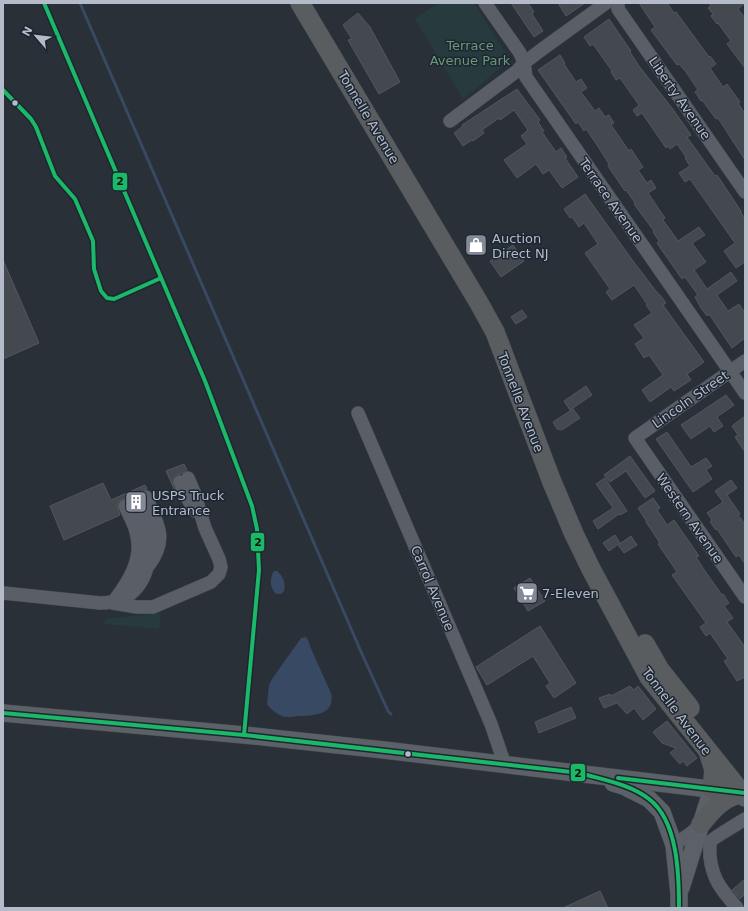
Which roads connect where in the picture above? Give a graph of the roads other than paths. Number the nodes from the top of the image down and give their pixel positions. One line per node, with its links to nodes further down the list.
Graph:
1 (300, 3): 19 (highway, Tonnelle Avenue)
2 (311, 3): 23 (highway, Tonnelle Avenue)
3 (485, 3): 6 (street, Terrace Avenue)
4 (606, 3): 6 (street)
5 (618, 3): 8 (street, Liberty Avenue)
6 (524, 64): 7 (street); 10 (street, Terrace Avenue)
7 (450, 121)
8 (745, 192)
9 (745, 361): 10 (street, Lincoln Street)
10 (730, 371): 11 (street, Terrace Avenue); 13 (street, Lincoln Street)
11 (745, 393)
12 (358, 413): 20 (street, Carrol Avenue)
13 (635, 438): 16 (street, Western Avenue)
14 (184, 480): 17 (street)
15 (3, 593): 17 (street)
16 (745, 598)
17 (113, 603): 17 (street)
18 (3, 713): 20 (main road)
19 (709, 754): 22 (highway); 23 (highway, Tonnelle Avenue)
20 (505, 765): 21 (main road)
21 (580, 773): 22 (main road); 26 (main road)
22 (712, 789): 23 (main road); 25 (main road)
23 (744, 790): 25 (highway)
24 (745, 819): 28 (street)
25 (701, 824): 26 (street); 27 (main road)
26 (674, 845): 27 (main road)
27 (679, 901)
28 (737, 908)

